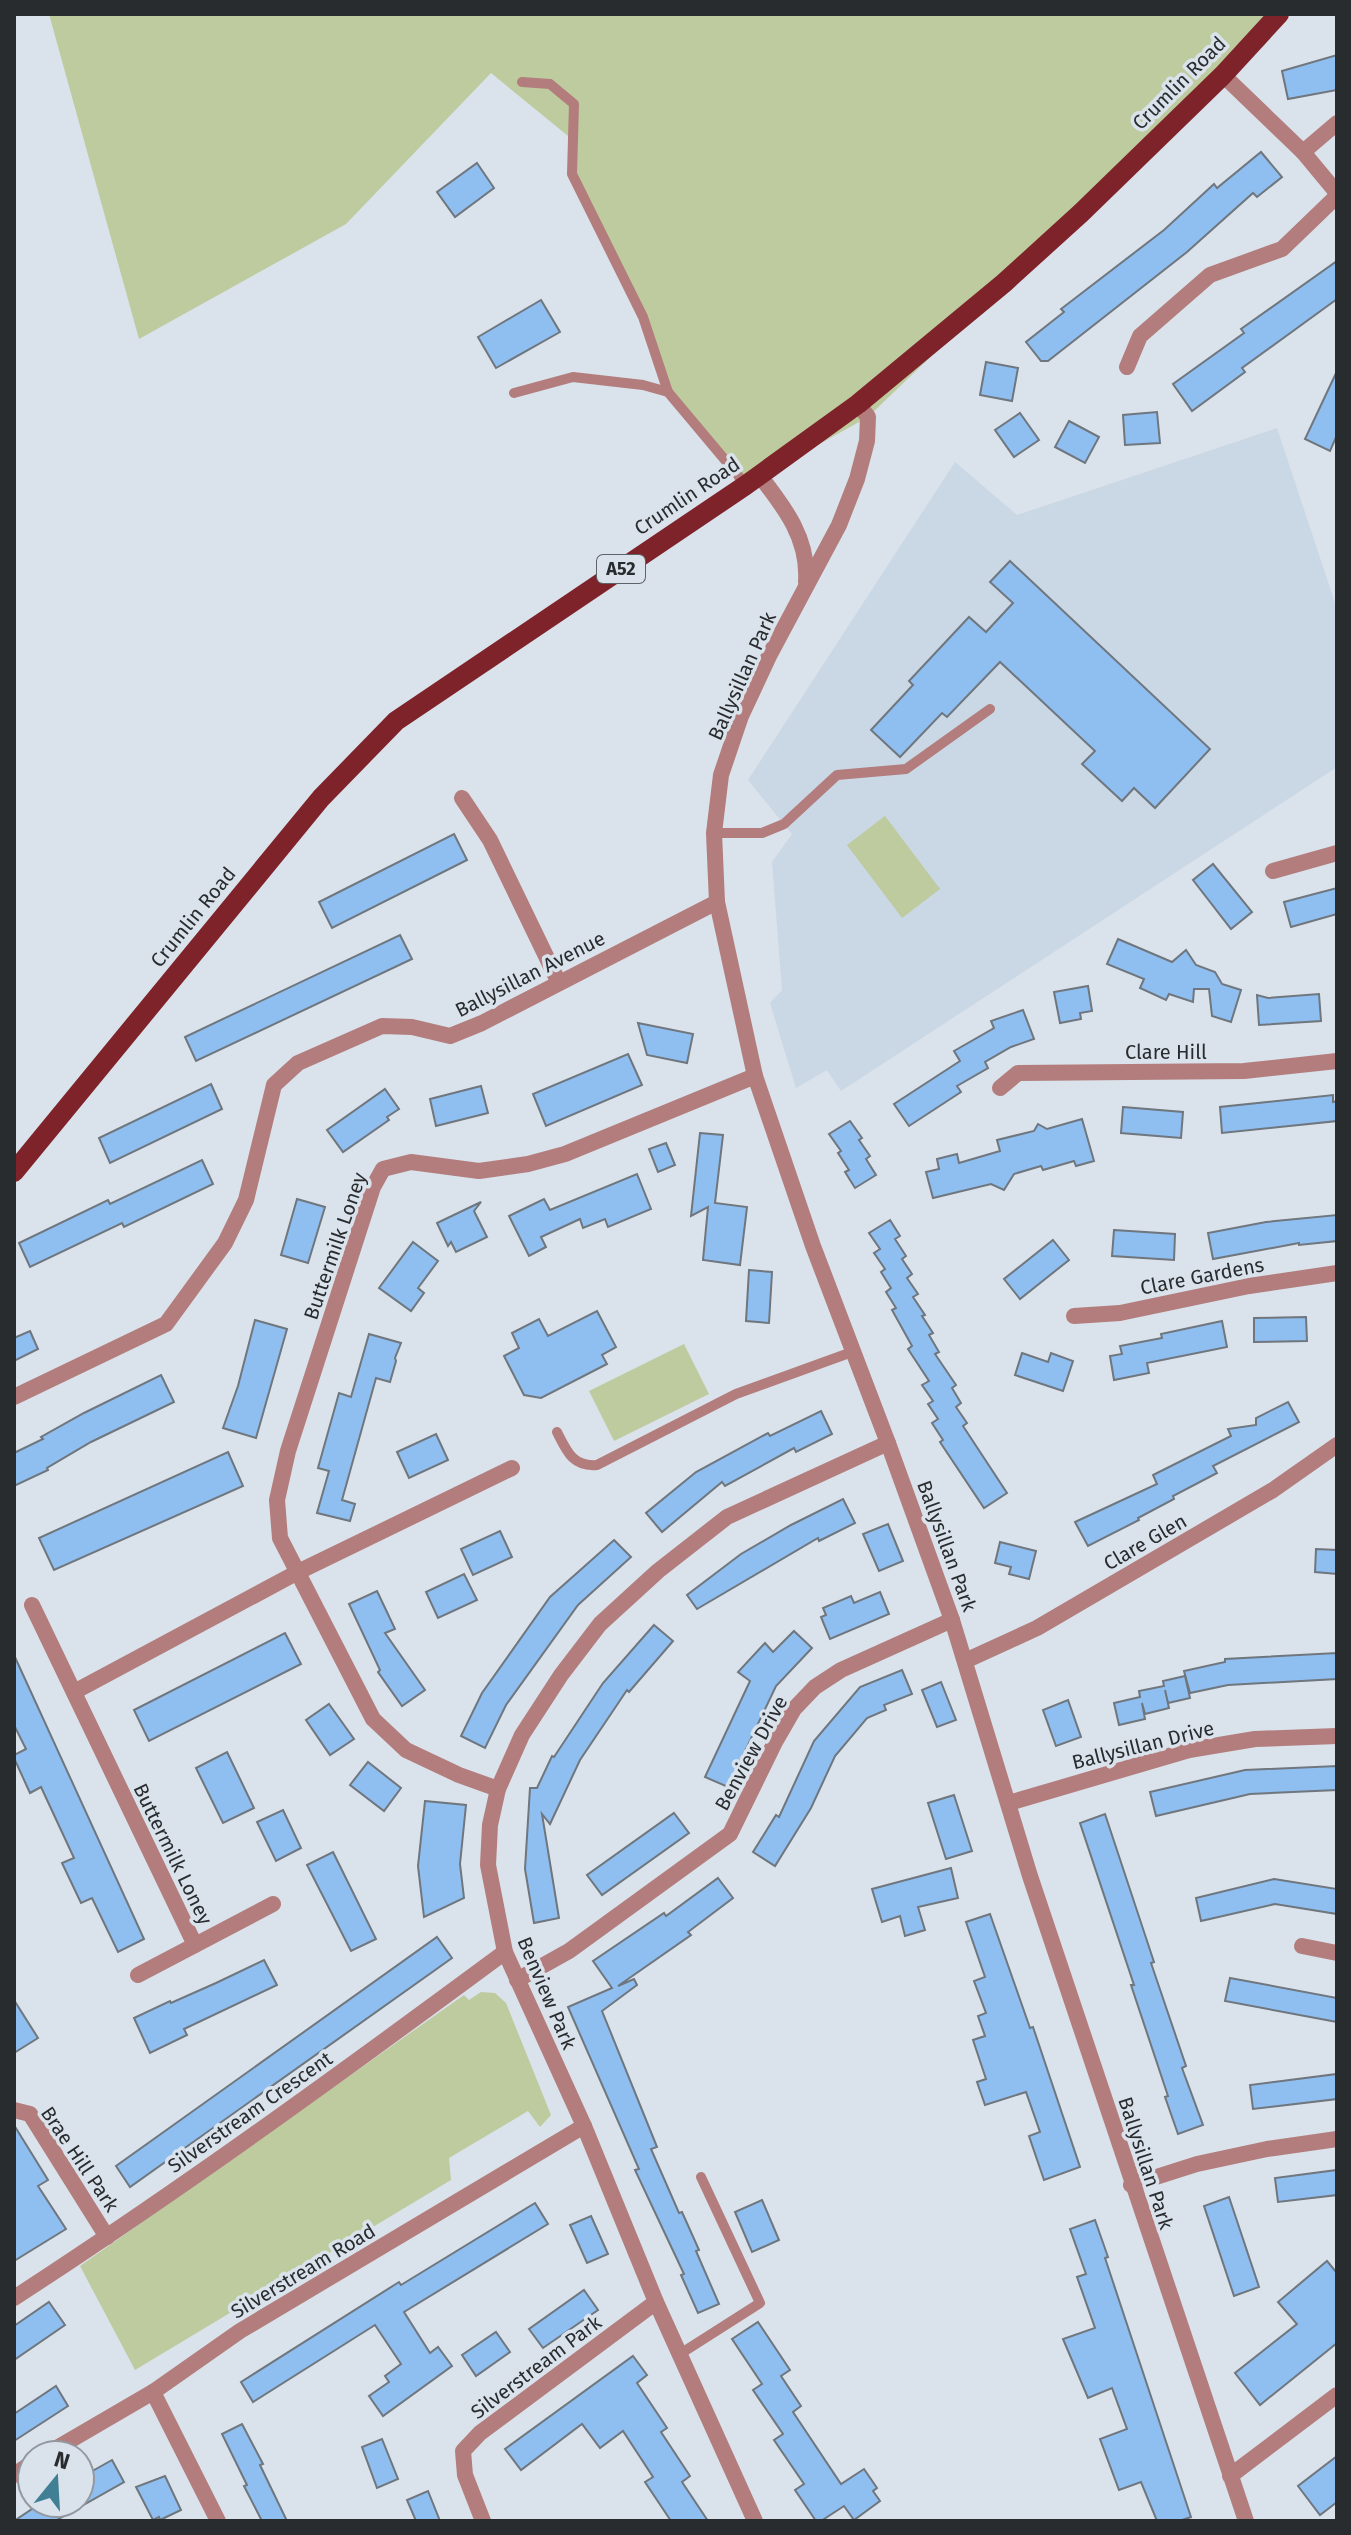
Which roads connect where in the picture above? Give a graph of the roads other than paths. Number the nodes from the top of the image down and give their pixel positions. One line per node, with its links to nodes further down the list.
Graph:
1 (1279, 14): 2 (main road, Crumlin Road / A52)
2 (1223, 75): 5 (street); 10 (main road, Crumlin Road / A52)
3 (522, 82): 8 (lane)
4 (1337, 123): 5 (street)
5 (1303, 152): 6 (street)
6 (1337, 194): 7 (street)
7 (1127, 367)
8 (668, 392): 9 (lane); 11 (lane)
9 (514, 393)
10 (858, 404): 11 (main road, Crumlin Road / A52); 12 (street, Ballysillan Park)
11 (753, 481): 12 (street, Ballysillan Park); 23 (main road, Crumlin Road / A52)
12 (806, 587): 15 (street, Ballysillan Park)
13 (990, 709): 15 (lane)
14 (462, 798): 19 (street)
15 (714, 833): 18 (street, Ballysillan Park)
16 (1337, 853): 17 (street)
17 (1273, 871)
18 (717, 902): 19 (street, Ballysillan Avenue); 21 (street, Ballysillan Park)
19 (559, 983): 27 (street, Ballysillan Avenue)
20 (1337, 1061): 22 (street, Clare Hill)
21 (755, 1076): 26 (street, Ballysillan Park); 32 (street, Buttermilk Loney)
22 (1000, 1088)
23 (14, 1172)
24 (1337, 1273): 25 (street, Clare Gardens)
25 (1074, 1316)
26 (852, 1352): 28 (lane); 29 (street, Ballysillan Park)
27 (14, 1397)
28 (557, 1432)
29 (888, 1443): 34 (street, Ballysillan Park); 38 (street, Benview Park)
30 (1337, 1445): 35 (street, Clare Glen)
31 (512, 1468): 32 (street)
32 (298, 1572): 36 (street); 38 (street, Buttermilk Loney)
33 (32, 1605): 36 (street, Buttermilk Loney)
34 (952, 1620): 35 (street, Ballysillan Park); 46 (street, Benview Drive)
35 (965, 1661): 39 (street, Ballysillan Park)
36 (74, 1692): 41 (street, Buttermilk Loney)
37 (1337, 1736): 39 (street, Ballysillan Drive)
38 (498, 1789): 43 (street, Benview Park)
39 (1009, 1803): 51 (street, Ballysillan Park)
40 (273, 1904): 41 (street, Buttermilk Loney)
41 (195, 1945): 45 (street, Buttermilk Loney)
42 (1302, 1946): 44 (street)
43 (505, 1952): 46 (street, Benview Park); 52 (street, Silverstream Crescent)
44 (1337, 1953)
45 (138, 1975)
46 (517, 1980): 48 (street, Benview Park)
47 (14, 2110): 52 (street, Brae Hill Park)
48 (584, 2126): 54 (street, Benview Park); 56 (street, Silverstream Road)
49 (1337, 2139): 51 (street)
50 (701, 2177): 55 (lane)
51 (1131, 2185): 59 (street, Ballysillan Park)
52 (107, 2237): 53 (street, Silverstream Crescent)
53 (14, 2298)
54 (656, 2302): 55 (street, Benview Park); 61 (street, Silverstream Park)
55 (680, 2354): 62 (street, Benview Park)
56 (153, 2392): 58 (street, Silverstream Road); 60 (street)
57 (1337, 2395): 59 (street)
58 (72, 2439)
59 (1230, 2476): 63 (street, Ballysillan Park)
60 (218, 2521)
61 (483, 2521)
62 (755, 2521)
63 (1246, 2521)

